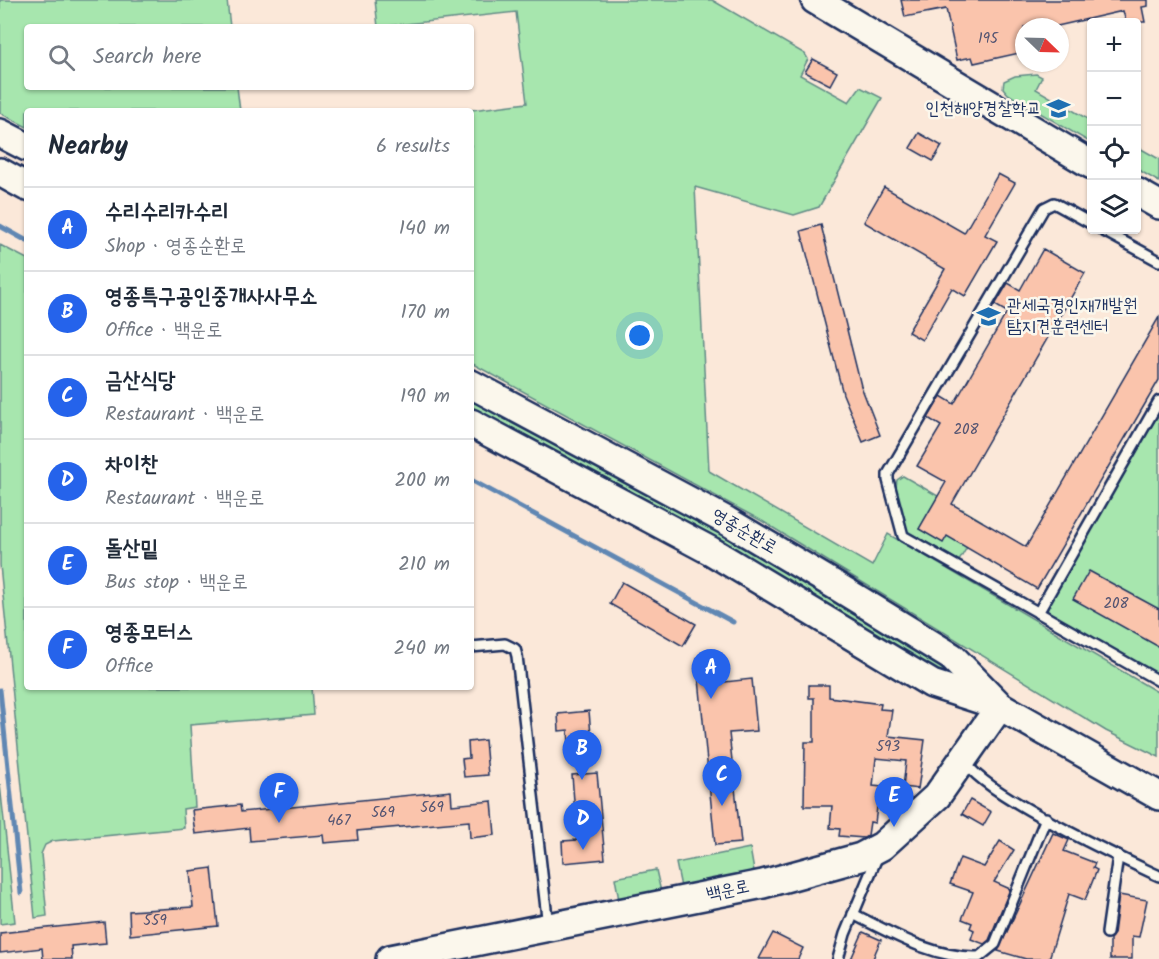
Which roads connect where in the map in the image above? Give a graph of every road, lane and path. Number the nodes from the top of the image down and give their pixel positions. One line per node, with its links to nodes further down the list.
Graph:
1 (815, 0): 4 (main road)
2 (0, 133): 3 (main road)
3 (24, 145)
4 (1087, 162)
5 (0, 172): 6 (main road)
6 (24, 185)
7 (1141, 194): 8 (main road)
8 (1159, 205)
9 (1087, 221): 15 (lane)
10 (1109, 234): 11 (lane)
11 (1159, 261)
12 (474, 386): 18 (main road, 영종순환로)
13 (1159, 401): 15 (lane)
14 (474, 425): 18 (main road, 영종순환로)
15 (1038, 613): 17 (lane)
16 (474, 647): 26 (lane)
17 (1159, 681)
18 (1000, 706): 19 (main road, 백운로); 20 (main road, 영종순환로)
19 (964, 759): 21 (lane); 22 (main road, 백운로)
20 (1159, 796)
21 (1046, 818): 23 (lane); 25 (lane)
22 (882, 846): 25 (lane); 26 (main road, 백운로)
23 (1118, 856): 24 (lane); 27 (lane)
24 (1159, 876)
25 (853, 914): 29 (lane)
26 (548, 927): 28 (main road, 백운로)
27 (1107, 933)
28 (390, 959)
29 (838, 959)

